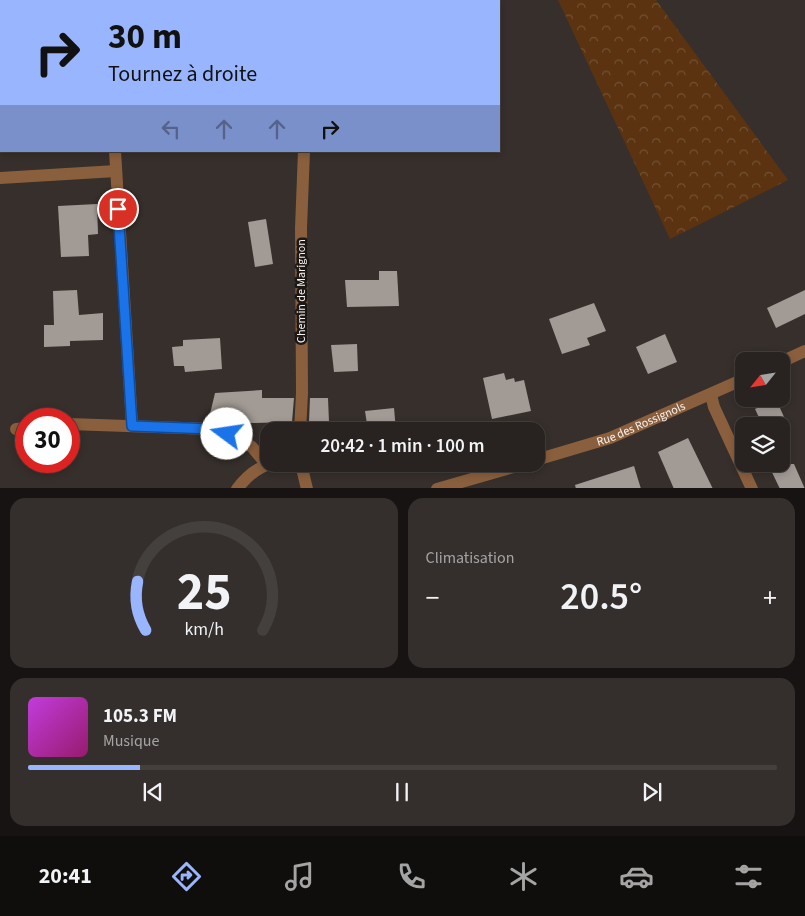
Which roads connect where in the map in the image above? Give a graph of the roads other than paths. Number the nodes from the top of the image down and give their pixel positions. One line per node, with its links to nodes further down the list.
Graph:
1 (115, 152): 3 (street)
2 (304, 152): 9 (street, Chemin de Marignon)
3 (116, 171): 4 (street); 11 (street)
4 (0, 178)
5 (805, 351): 6 (street)
6 (790, 358)
7 (735, 383): 8 (street, Rue des Rossignols)
8 (711, 394): 13 (street, Rue des Rossignols); 20 (street)
9 (300, 422)
10 (80, 424): 11 (street)
11 (132, 426): 12 (street)
12 (260, 455)
13 (545, 457)
14 (260, 469): 17 (street)
15 (304, 472): 18 (street)
16 (495, 472): 19 (street)
17 (237, 488)
18 (308, 488)
19 (437, 488)
20 (752, 488)

